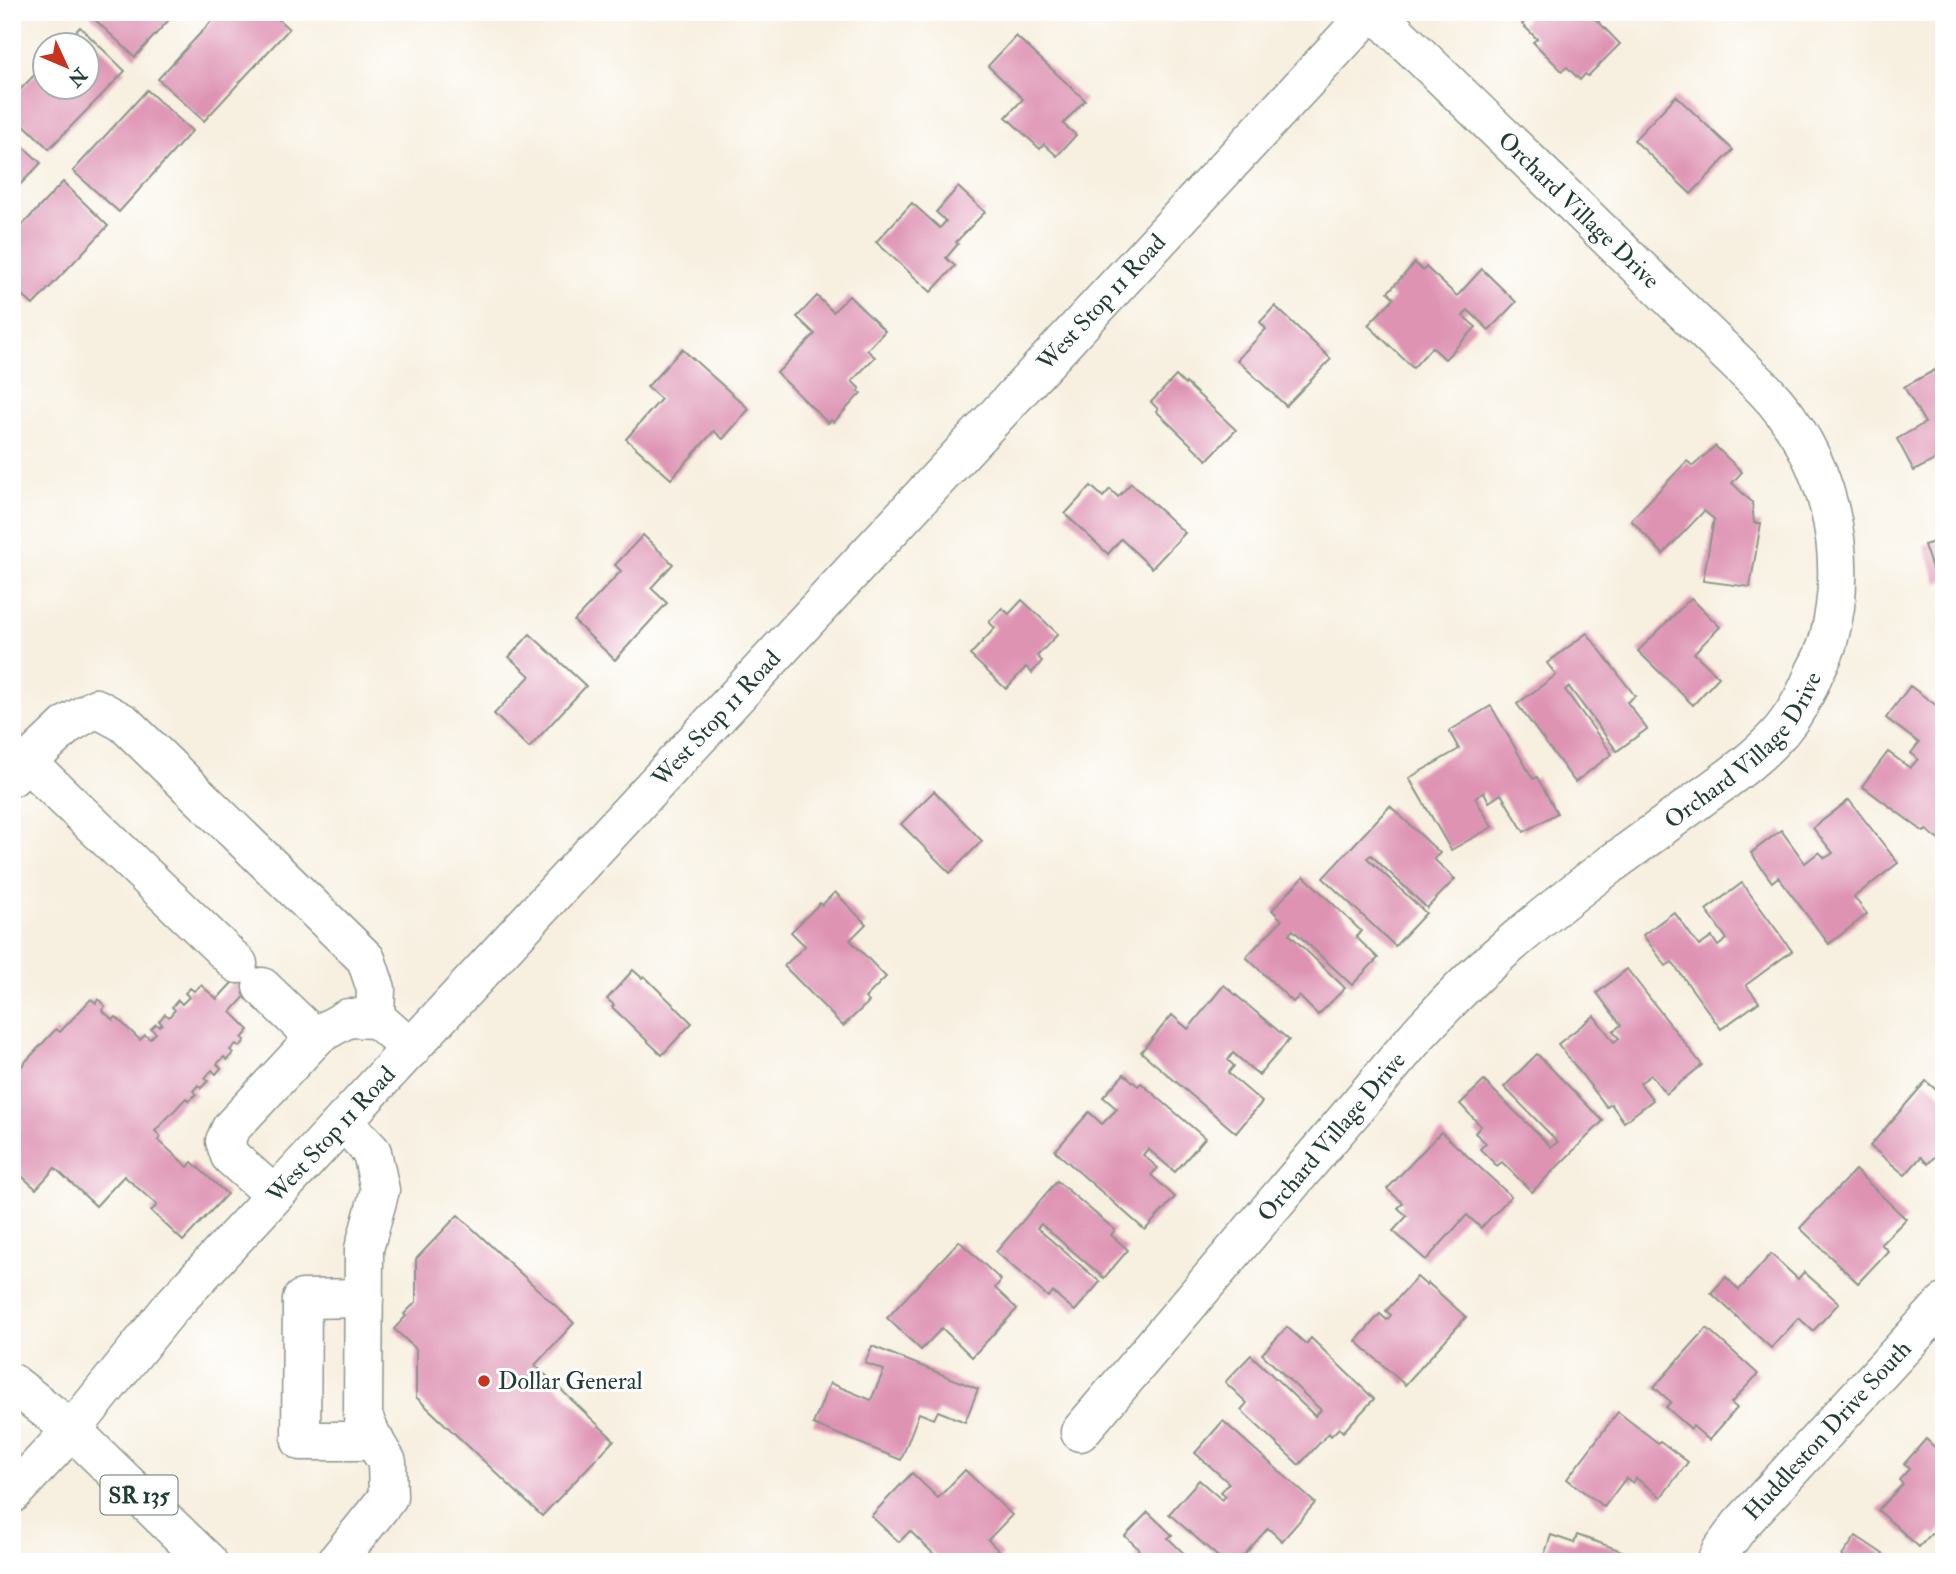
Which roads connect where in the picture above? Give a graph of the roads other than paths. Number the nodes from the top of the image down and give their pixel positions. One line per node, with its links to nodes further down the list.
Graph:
1 (1372, 12): 5 (street, West Stop 11 Road); 12 (street, Orchard Village Drive)
2 (20, 769): 3 (street); 4 (street)
3 (376, 1004): 4 (street); 5 (street)
4 (314, 1038): 7 (street)
5 (411, 1049): 6 (street, West Stop 11 Road)
6 (343, 1121): 7 (street, West Stop 11 Road); 8 (street)
7 (274, 1195): 11 (street, West Stop 11 Road)
8 (364, 1298): 13 (street); 13 (street)
9 (1944, 1303): 17 (street, Huddleston Drive South)
10 (12, 1383): 11 (street, SR 135)
11 (72, 1430): 14 (street, West Stop 11 Road); 15 (street, SR 135)
12 (1080, 1432)
13 (375, 1441): 16 (street)
14 (12, 1494)
15 (208, 1562)
16 (336, 1562)
17 (1716, 1562)

